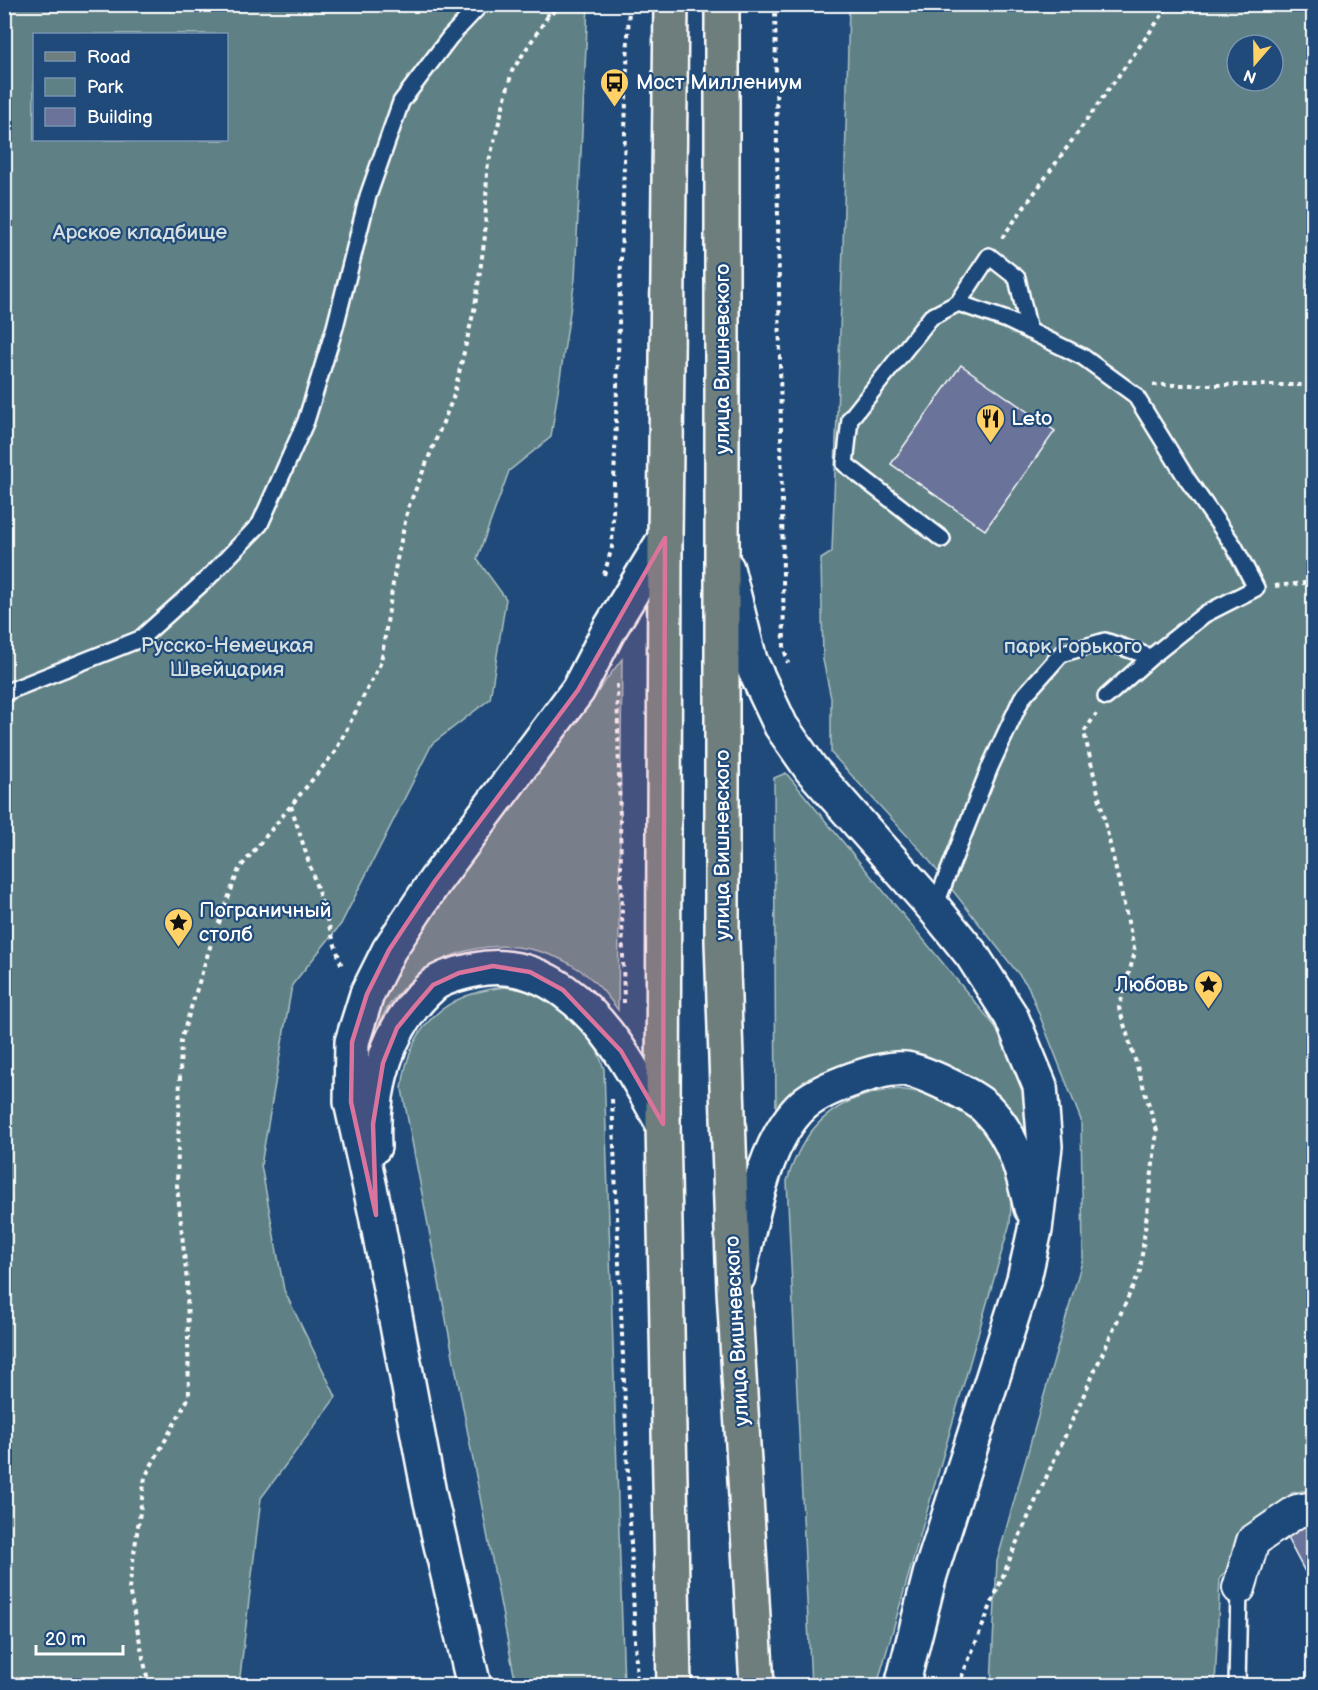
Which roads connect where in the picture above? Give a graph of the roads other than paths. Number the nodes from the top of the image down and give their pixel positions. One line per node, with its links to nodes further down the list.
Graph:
1 (481, 4): 10 (lane)
2 (671, 4): 6 (main road)
3 (722, 4): 8 (main road, улица Вишневского)
4 (958, 303): 5 (lane); 5 (lane); 7 (lane)
5 (1029, 330): 9 (lane)
6 (664, 538): 13 (main road); 14 (street)
7 (942, 539)
8 (722, 546): 12 (street); 16 (main road, улица Вишневского)
9 (1151, 657): 11 (lane); 12 (lane)
10 (4, 693)
11 (1106, 697)
12 (933, 907): 15 (street)
13 (663, 1124): 14 (street); 20 (main road)
14 (376, 1215): 19 (street)
15 (1035, 1230): 16 (street); 22 (street)
16 (734, 1290): 21 (main road, улица Вишневского)
17 (1314, 1508): 18 (street)
18 (1239, 1588): 23 (lane)
19 (474, 1686)
20 (674, 1686)
21 (757, 1686)
22 (902, 1686)
23 (1237, 1686)

